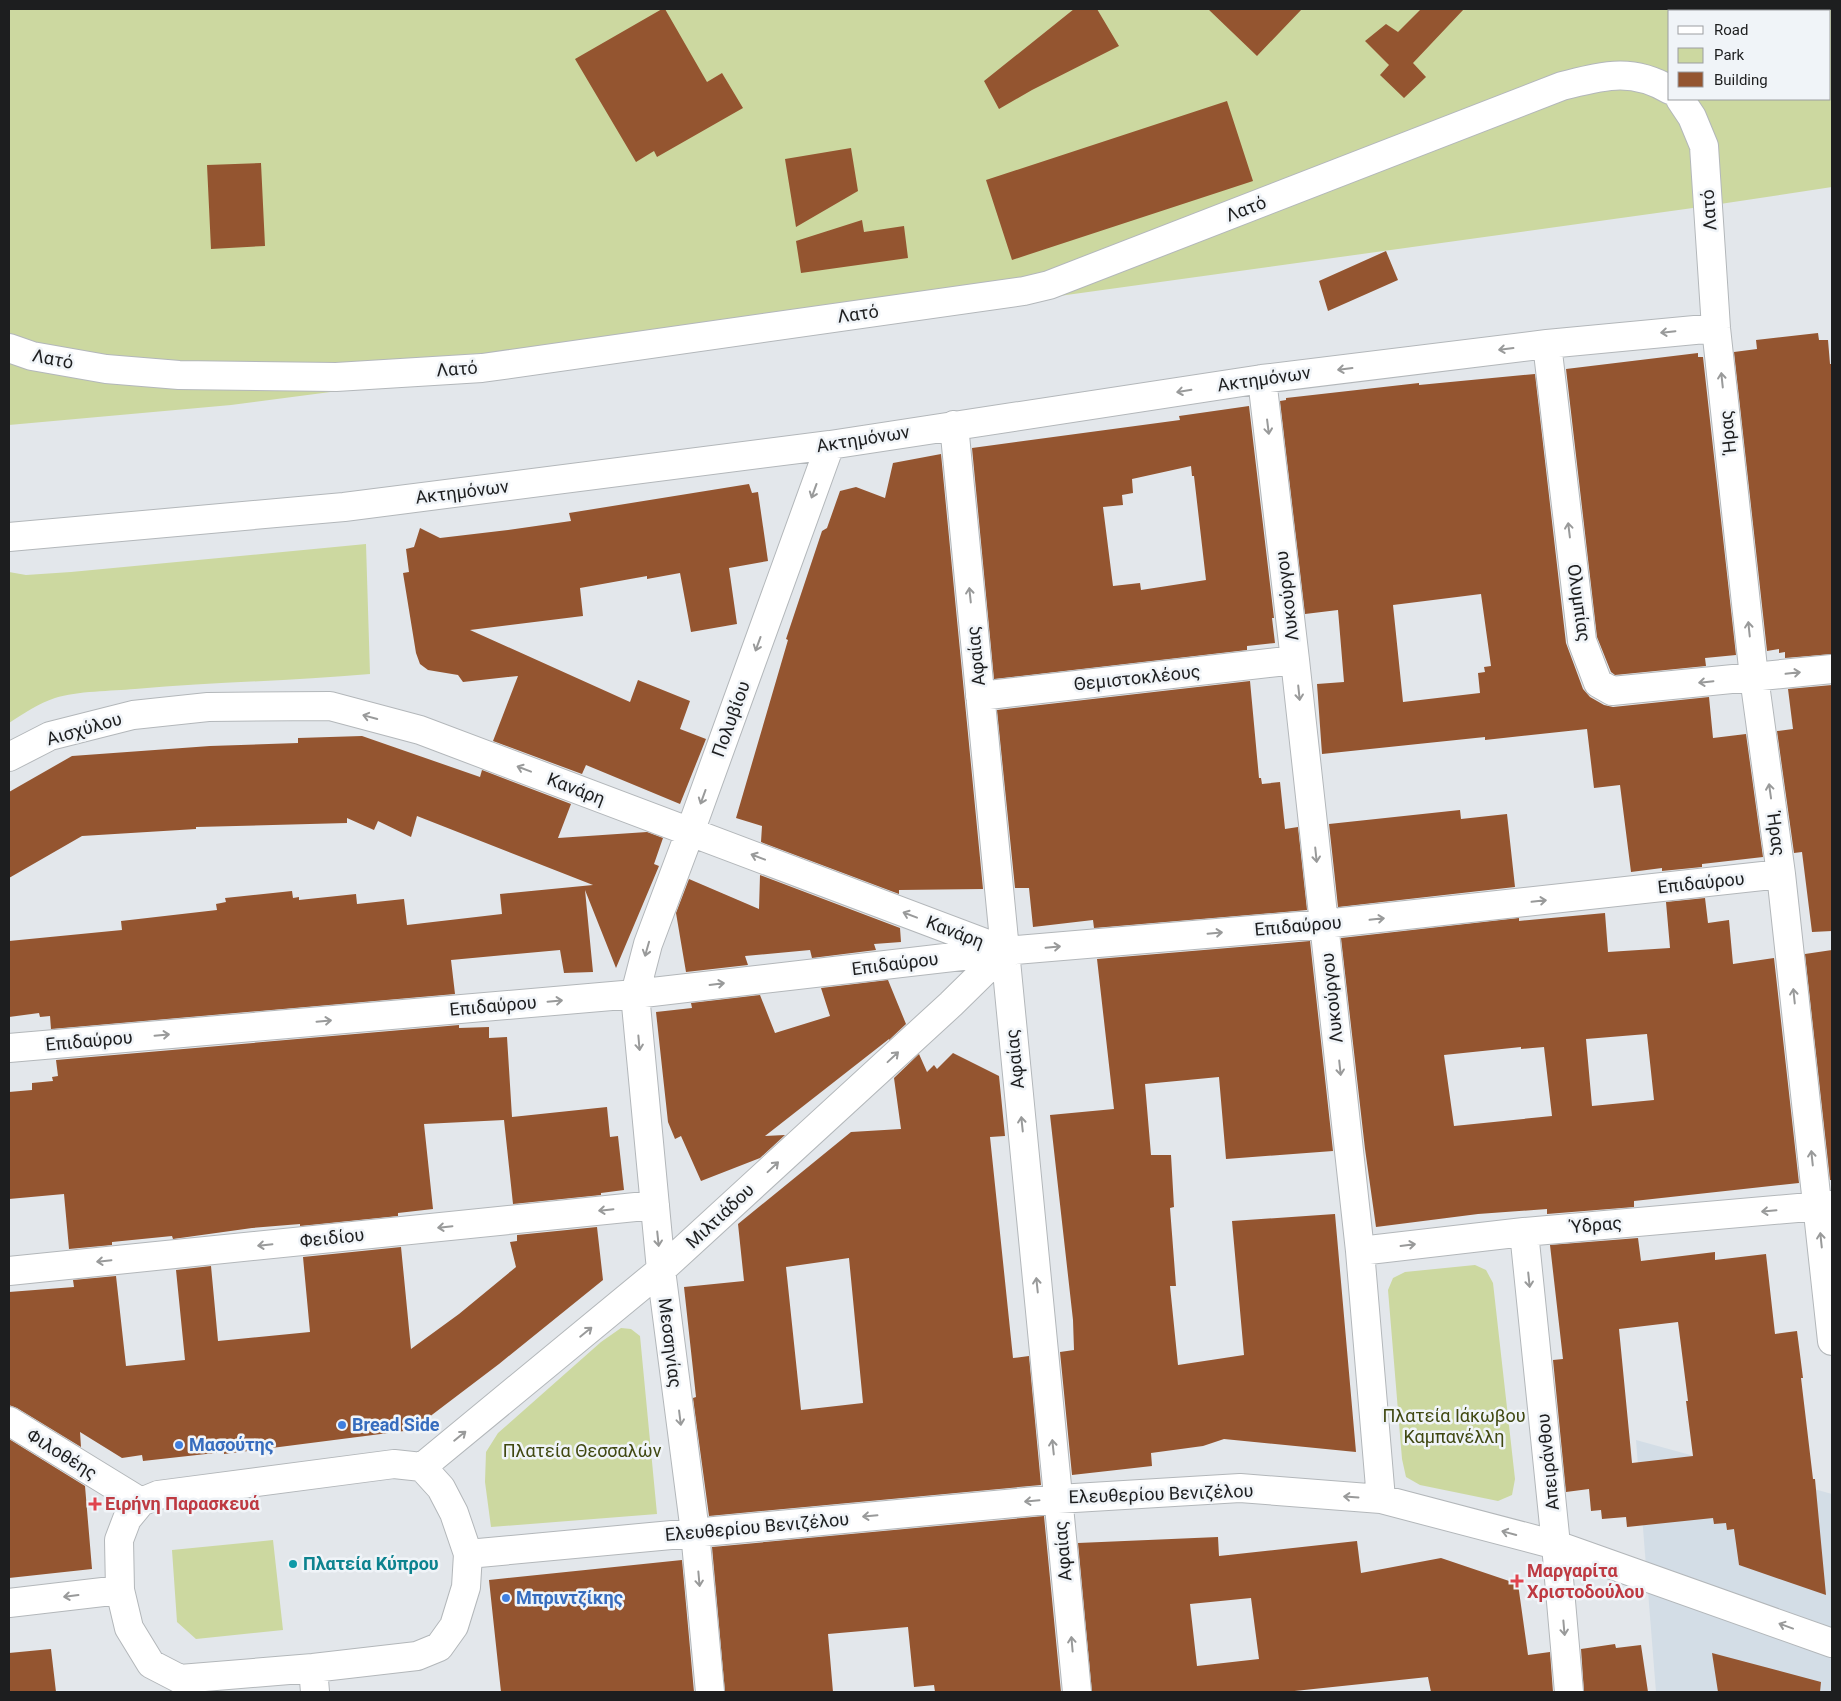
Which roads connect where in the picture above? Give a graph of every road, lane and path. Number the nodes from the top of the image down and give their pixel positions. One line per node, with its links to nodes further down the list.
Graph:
1 (1668, 89): 5 (street, Λατό)
2 (1681, 100): 3 (street, Λατό)
3 (1716, 328): 4 (street, Ακτημόνων, one-way to 4); 12 (street, Ήρας, one-way to 3)
4 (1546, 344): 6 (street, Ακτημόνων, one-way to 6); 12 (street, Ολυμπίας, one-way to 4)
5 (9, 348)
6 (1262, 379): 7 (street, Ακτημόνων, one-way to 7); 10 (street, Λυκούργου, one-way to 10)
7 (954, 425): 8 (street, Ακτημόνων); 13 (street, Αφαίας, one-way to 7)
8 (830, 445): 9 (street, Ακτημόνων); 16 (street, Πολυβίου, one-way to 16)
9 (9, 537)
10 (1295, 660): 13 (street, Θεμιστοκλέους); 18 (street, Λυκούργου, one-way to 18)
11 (1832, 669): 12 (street, Ολυμπίας, one-way to 11)
12 (1754, 677): 17 (street, Ήρας, one-way to 12)
13 (980, 696): 19 (street, Αφαίας)
14 (132, 715): 15 (street, Αισχύλου); 16 (street, Κανάρη, one-way to 14)
15 (9, 757)
16 (690, 832): 19 (street, Κανάρη, one-way to 16); 20 (street, Πολυβίου, one-way to 20)
17 (1781, 874): 18 (street, Επιδαύρου, one-way to 17); 23 (street, Ήρας, one-way to 17)
18 (1324, 924): 19 (street, Επιδαύρου, one-way to 18); 25 (street, Λυκούργου, one-way to 25)
19 (1005, 951): 20 (street, Επιδαύρου, one-way to 19); 26 (street, Μιλτιάδου, one-way to 19); 31 (street, Αφαίας, one-way to 19)
20 (635, 994): 21 (street, Επιδαύρου, one-way to 20); 22 (street, Μεσσηνίας, one-way to 22)
21 (9, 1048)
22 (655, 1205): 26 (street, Μεσσηνίας, one-way to 26); 27 (street, Φειδίου, one-way to 27)
23 (1825, 1206): 24 (street, Ύδρας, one-way to 24); 28 (street, Ήρας, one-way to 23)
24 (1524, 1232): 25 (street, Ύδρας, one-way to 24); 35 (street, Απειράνθου, one-way to 35)
25 (1360, 1251): 32 (street, Λυκούργου)
26 (661, 1270): 30 (street, Μιλτιάδου, one-way to 26); 34 (street, Μεσσηνίας, one-way to 34)
27 (9, 1271)
28 (1832, 1341)
29 (9, 1421): 33 (street, Φιλοθέης)
30 (422, 1466): 33 (street); 36 (street)
31 (1058, 1499): 32 (street, Ελευθερίου Βενιζέλου, one-way to 31); 34 (street, Ελευθερίου Βενιζέλου, one-way to 34); 42 (street, Αφαίας, one-way to 31)
32 (1381, 1499): 35 (street, Ελευθερίου Βενιζέλου, one-way to 32)
33 (141, 1502): 37 (street)
34 (695, 1532): 36 (street, Ελευθερίου Βενιζέλου); 41 (street, Μεσσηνίας, one-way to 41)
35 (1556, 1545): 39 (street, Ελευθερίου Βενιζέλου, one-way to 35); 43 (street, Απειράνθου, one-way to 43)
36 (468, 1554): 40 (street)
37 (120, 1590): 38 (street, one-way to 38); 40 (street)
38 (9, 1603)
39 (1832, 1643)
40 (314, 1680)
41 (710, 1692)
42 (1077, 1692)
43 (1569, 1692)

